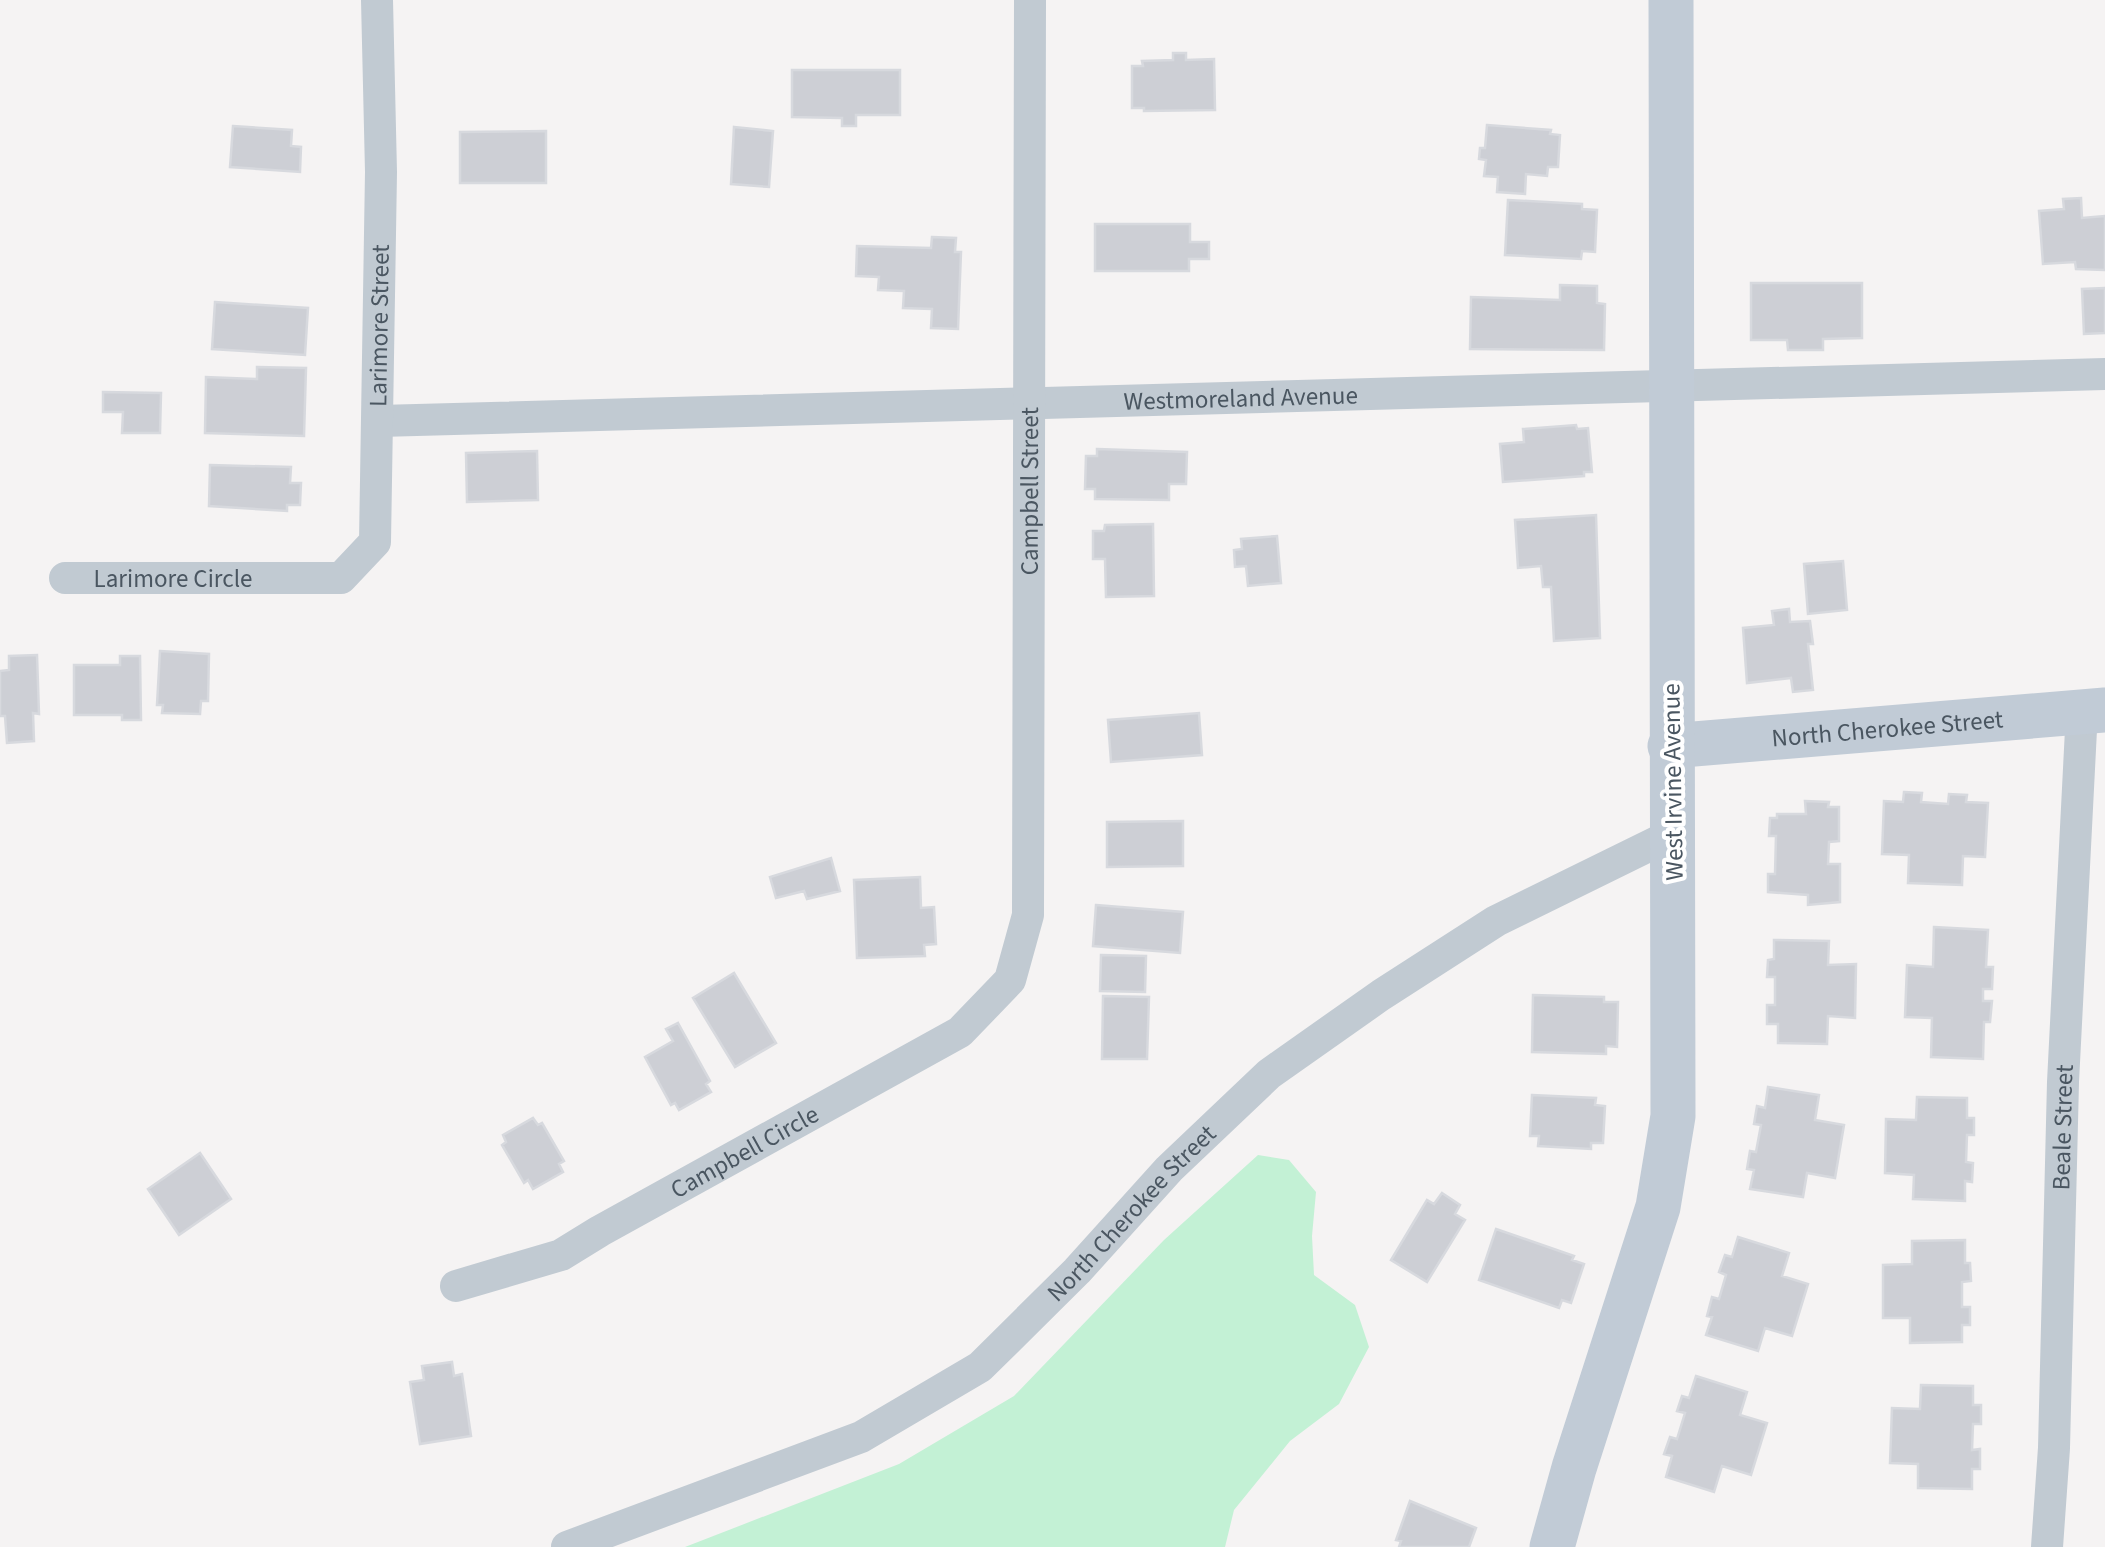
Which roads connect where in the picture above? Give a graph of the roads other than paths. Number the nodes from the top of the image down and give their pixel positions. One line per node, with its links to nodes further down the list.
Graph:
1 (377, 0): 7 (street, Larimore Street)
2 (1030, 0): 6 (street, Campbell Street)
3 (1671, 0): 5 (street, West Irvine Avenue)
4 (2105, 374): 5 (street, Westmoreland Avenue)
5 (1672, 386): 6 (street, Westmoreland Avenue); 11 (street, West Irvine Avenue)
6 (1028, 403): 7 (street, Westmoreland Avenue); 13 (street, Campbell Street)
7 (378, 421): 9 (street, Larimore Street)
8 (65, 578): 9 (street, Larimore Circle)
9 (281, 580)
10 (2094, 710): 11 (street, North Cherokee Street); 17 (street, Beale Street)
11 (1670, 746): 12 (street, West Irvine Avenue)
12 (1671, 835): 15 (street, North Cherokee Street); 16 (street, West Irvine Avenue)
13 (1010, 980): 14 (street, Campbell Circle)
14 (456, 1286)
15 (567, 1547)
16 (1552, 1547)
17 (2047, 1547)

